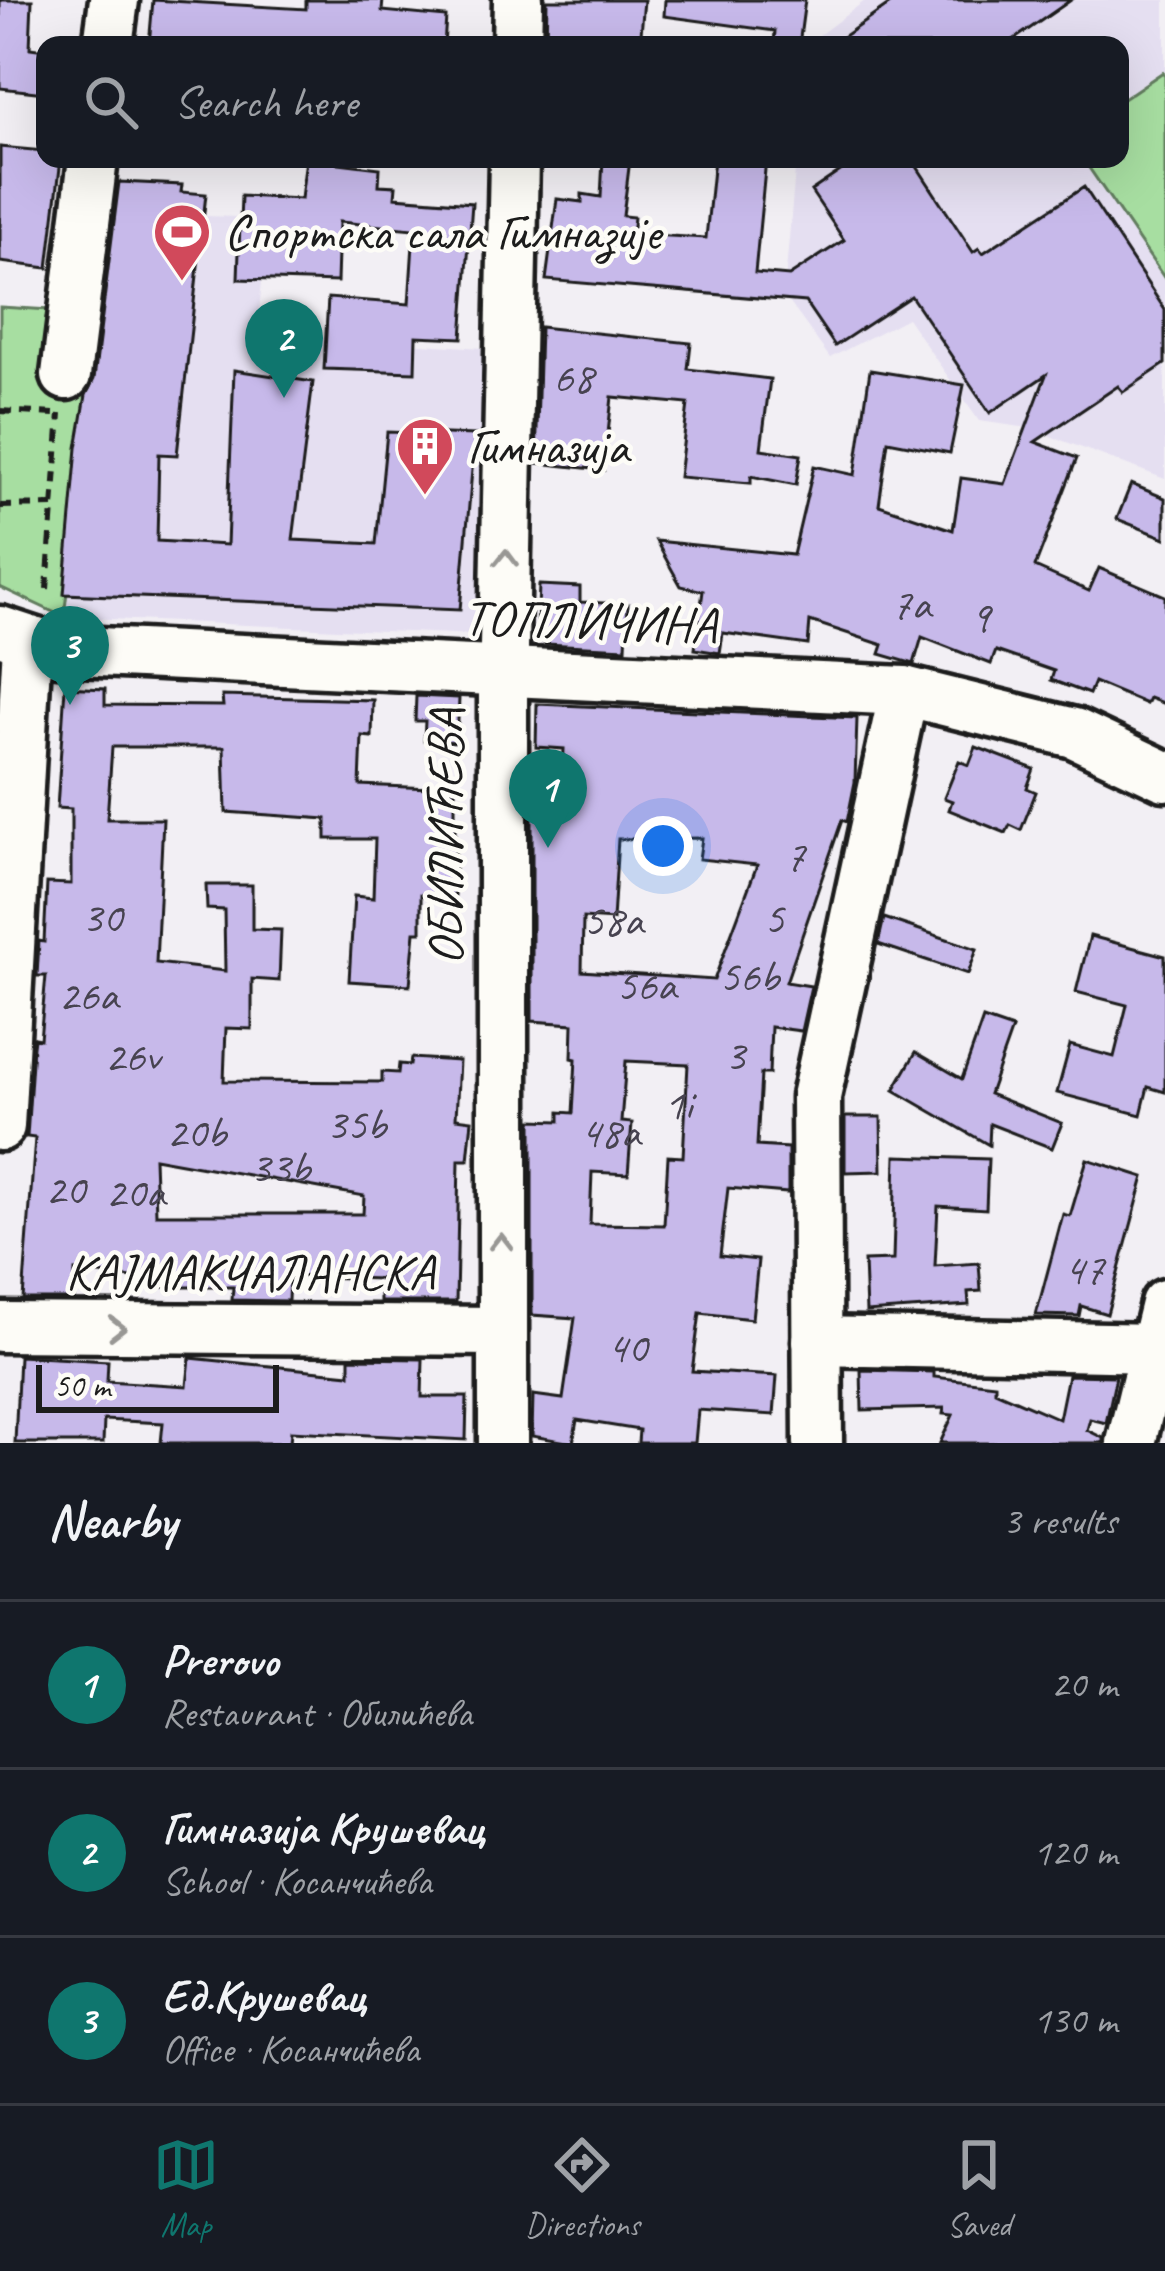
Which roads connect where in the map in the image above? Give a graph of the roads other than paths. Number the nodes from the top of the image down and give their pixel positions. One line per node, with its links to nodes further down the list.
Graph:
1 (114, 0): 3 (street)
2 (518, 0): 4 (street)
3 (109, 36)
4 (517, 36)
5 (93, 168): 7 (street)
6 (514, 168): 9 (street, ОБИЛИЋЕВА, one-way to 6)
7 (63, 394)
8 (14, 638): 9 (street, ТОПЛИЧИНА); 12 (street)
9 (503, 675): 10 (street, ТОПЛИЧИНА); 16 (street, ОБИЛИЋЕВА, one-way to 9)
10 (904, 691): 11 (street, ТОПЛИЧИНА); 17 (street)
11 (1165, 776)
12 (2, 1041): 13 (street)
13 (0, 1126)
14 (1160, 1326): 17 (street); 20 (street)
15 (0, 1327): 16 (street, КАЈМАКЧАЛАНСКА, one-way to 16)
16 (501, 1331): 18 (street, ОБИЛИЋЕВА)
17 (817, 1341): 19 (street)
18 (503, 1443)
19 (818, 1443)
20 (1131, 1443)

